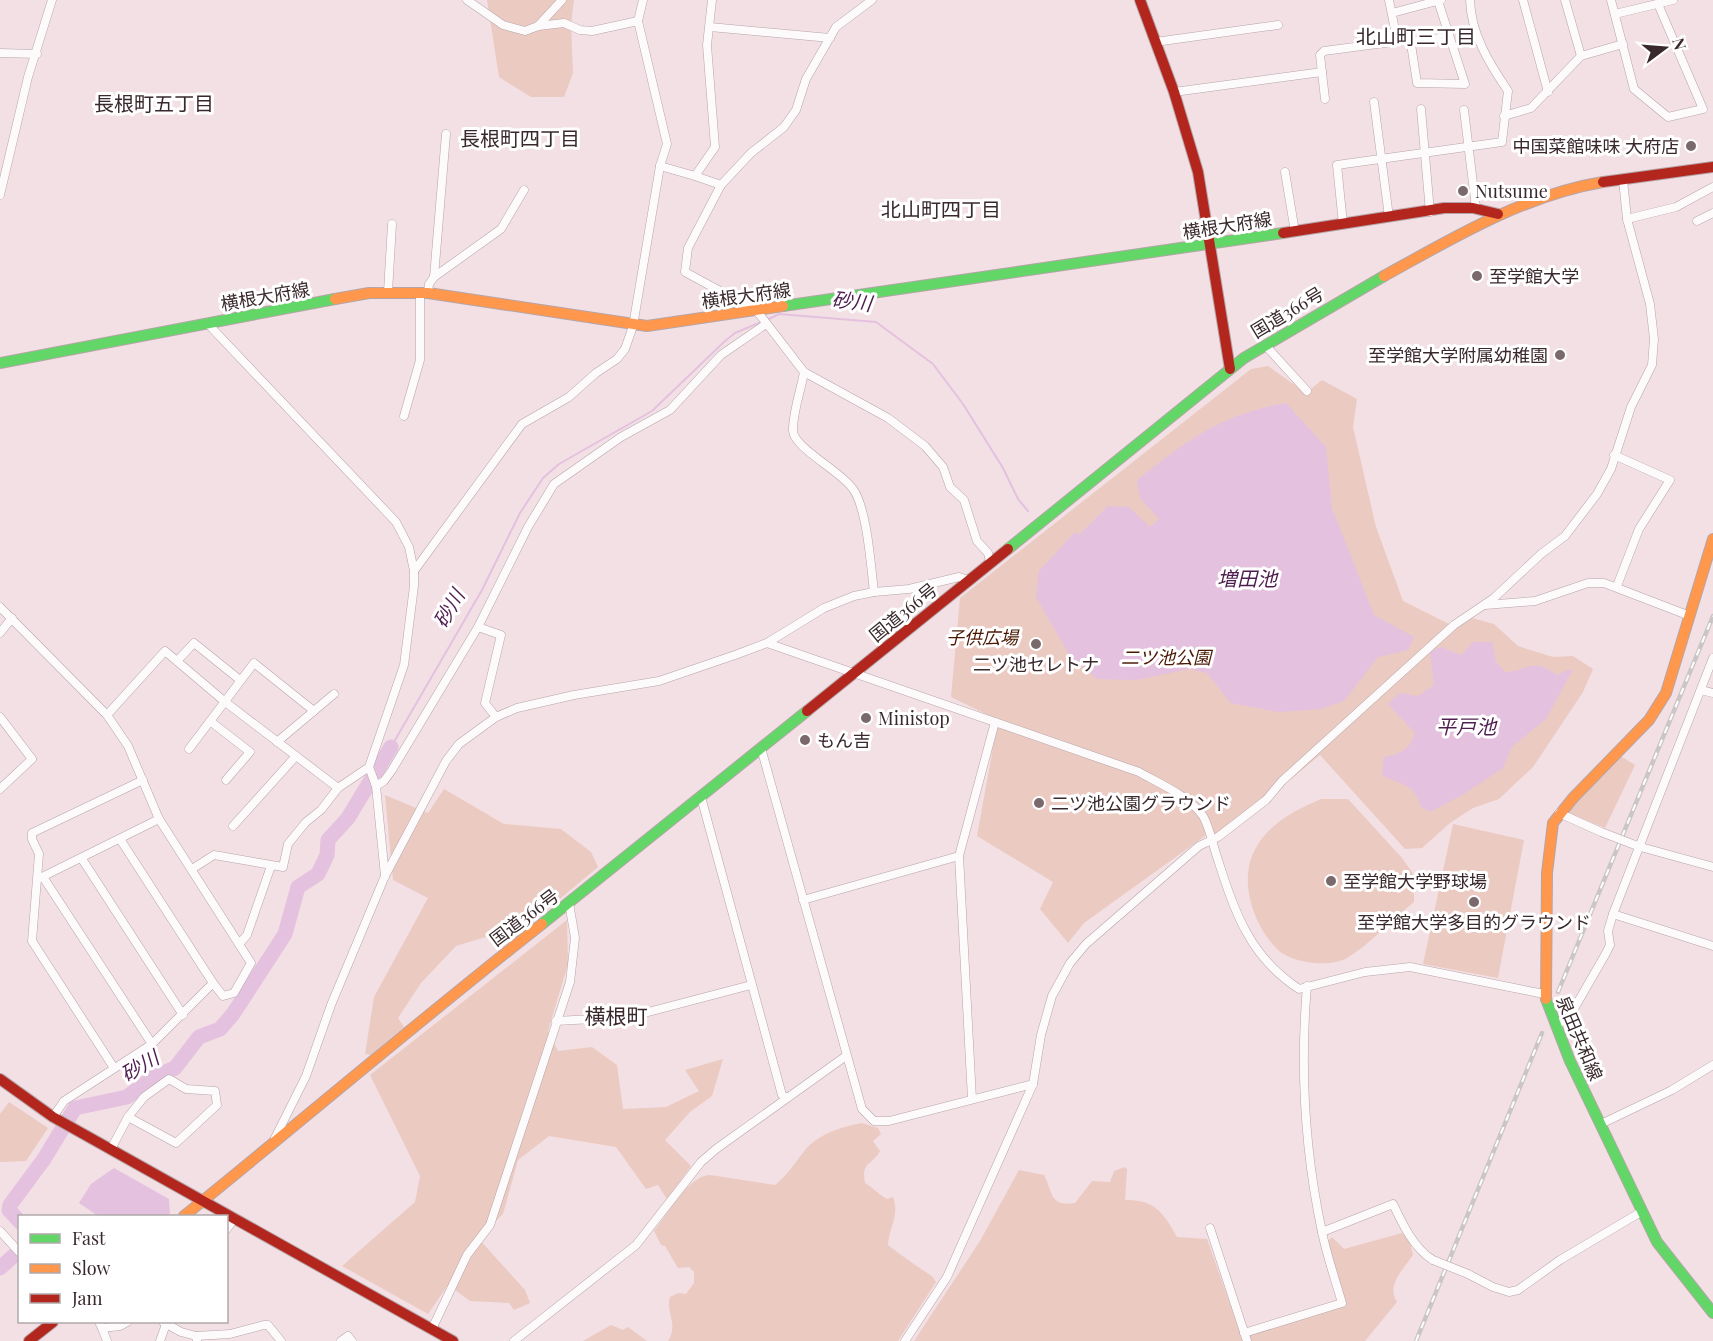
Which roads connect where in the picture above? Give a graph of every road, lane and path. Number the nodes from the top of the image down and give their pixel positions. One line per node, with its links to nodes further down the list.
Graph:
1 (52, 0): 27 (street)
2 (467, 0): 20 (street)
3 (561, 0): 20 (street)
4 (643, 0): 18 (street)
5 (712, 0): 21 (street)
6 (872, 0): 23 (street)
7 (1140, 0): 24 (main road)
8 (1389, 0): 16 (street)
9 (1439, 0): 16 (street); 22 (street)
10 (1470, 0): 36 (street)
11 (1523, 0): 31 (street)
12 (1565, 0): 28 (street)
13 (1611, 0): 17 (street)
14 (1673, 0): 15 (street)
15 (1658, 4): 17 (street); 25 (street)
16 (1392, 13): 29 (street)
17 (1615, 14): 25 (street)
18 (638, 21): 20 (street); 41 (street)
19 (1278, 25): 24 (street)
20 (538, 26)
21 (710, 27): 23 (street); 44 (street)
22 (1448, 37): 22 (street)
23 (830, 38): 46 (street)
24 (1155, 42): 30 (main road)
25 (1623, 44): 28 (street)
26 (0, 53): 27 (street)
27 (37, 54): 49 (street)
28 (1581, 56): 31 (street)
29 (1322, 72): 30 (street); 32 (street)
30 (1173, 92): 60 (main road)
31 (1548, 92): 36 (street)
32 (1325, 99)
33 (1374, 102): 40 (street)
34 (1421, 109): 39 (street)
35 (1464, 110): 38 (street)
36 (1504, 116): 38 (street)
37 (446, 134): 61 (street)
38 (1466, 145): 39 (street); 50 (street)
39 (1426, 151): 40 (street); 51 (street)
40 (1382, 158): 54 (street); 58 (street)
41 (660, 166): 44 (street); 67 (street)
42 (1713, 167): 45 (main road, 国道366号)
43 (1285, 172): 59 (street)
44 (695, 176): 46 (street)
45 (1623, 180): 53 (main road, 国道366号); 55 (street)
46 (721, 184): 64 (street)
47 (1713, 187): 55 (street)
48 (524, 190): 61 (street)
49 (0, 195)
50 (1476, 208): 51 (main road, 横根大府線); 53 (main road, 横根大府線)
51 (1430, 212): 54 (main road, 横根大府線)
52 (1713, 213): 56 (street)
53 (1498, 214): 68 (main road, 国道366号)
54 (1389, 217): 58 (main road, 横根大府線)
55 (1627, 219): 74 (street)
56 (1697, 221)
57 (392, 224): 62 (street)
58 (1343, 224): 59 (main road, 横根大府線)
59 (1295, 232): 60 (main road, 横根大府線)
60 (1212, 244): 64 (main road, 横根大府線); 70 (main road)
61 (434, 277): 63 (street)
62 (388, 292): 63 (main road, 横根大府線); 65 (main road, 横根大府線)
63 (424, 293): 67 (main road, 横根大府線); 73 (street)
64 (757, 311): 66 (street); 67 (main road, 横根大府線)
65 (207, 323): 69 (main road, 横根大府線); 77 (street)
66 (766, 324): 71 (street); 85 (street)
67 (633, 326): 77 (street)
68 (1265, 345): 70 (main road, 国道366号); 72 (street)
69 (0, 363)
70 (1230, 369): 76 (main road, 国道366号)
71 (804, 372): 76 (street); 80 (street)
72 (1307, 391)
73 (404, 416)
74 (1614, 455): 79 (street); 81 (street)
75 (1713, 539): 83 (main road, 泉田共和線)
76 (990, 562): 78 (main road, 国道366号)
77 (414, 571): 106 (street)
78 (968, 580): 80 (street); 90 (main road, 国道366号)
79 (1617, 586): 81 (street); 83 (street)
80 (874, 592): 87 (street)
81 (1481, 605): 116 (street)
82 (0, 607): 84 (street)
83 (1690, 616): 113 (main road, 泉田共和線)
84 (12, 618): 86 (street); 97 (street)
85 (478, 627): 98 (street); 109 (street)
86 (0, 633)
87 (767, 642): 90 (street); 98 (street)
88 (1713, 658): 92 (street)
89 (177, 661): 91 (street); 95 (street); 97 (street)
90 (853, 673): 101 (street); 103 (main road, 国道366号)
91 (240, 680): 95 (street); 96 (street)
92 (1701, 690): 93 (street); 118 (street)
93 (1713, 693)
94 (334, 694): 96 (street)
95 (224, 701): 100 (street); 102 (street)
96 (314, 711): 102 (street)
97 (107, 715): 107 (street)
98 (496, 717): 124 (street)
99 (1, 721): 111 (street)
100 (210, 721): 104 (street); 108 (street)
101 (995, 722): 116 (street); 119 (street)
102 (277, 742): 105 (street)
103 (761, 748): 112 (main road, 国道366号); 126 (street)
104 (189, 749)
105 (296, 756): 110 (street); 115 (street)
106 (369, 767): 109 (street); 110 (street)
107 (143, 780): 114 (street); 125 (street)
108 (226, 780)
109 (376, 783): 124 (street)
110 (338, 788): 121 (street)
111 (0, 789)
112 (700, 796): 127 (main road, 国道366号); 132 (street)
113 (1559, 813): 118 (street, bridge); 134 (main road, 泉田共和線)
114 (159, 819): 117 (street); 123 (street)
115 (233, 826)
116 (1211, 838): 133 (street); 143 (street)
117 (120, 839): 120 (street); 131 (street)
118 (1637, 846): 122 (street); 128 (street)
119 (959, 856): 126 (street); 145 (street)
120 (82, 858): 125 (street); 135 (street)
121 (271, 867): 123 (street); 129 (street)
122 (1713, 867)
123 (192, 869): 129 (street)
124 (385, 876): 149 (street)
125 (39, 879): 138 (street); 141 (street)
126 (803, 900): 139 (street)
127 (569, 903): 136 (street); 149 (main road, 国道366号)
128 (1613, 914): 130 (street); 137 (street)
129 (239, 944): 131 (street)
130 (1713, 946)
131 (213, 983): 135 (street)
132 (751, 985): 136 (street); 144 (street)
133 (1307, 987): 134 (street); 158 (street)
134 (1544, 994): 137 (main road, 泉田共和線)
135 (183, 1015): 138 (street)
136 (556, 1021): 165 (street)
137 (1557, 1026): 148 (main road, 泉田共和線)
138 (152, 1044): 141 (street)
139 (846, 1056): 144 (street); 145 (street)
140 (1713, 1065): 148 (street)
141 (114, 1068): 147 (street)
142 (0, 1079): 147 (main road)
143 (1033, 1084): 145 (street); 176 (street)
144 (786, 1097): 175 (street)
145 (972, 1100)
146 (128, 1117): 146 (street); 150 (street)
147 (56, 1118): 150 (main road)
148 (1601, 1124): 152 (main road, 泉田共和線)
149 (273, 1143): 151 (main road, 国道366号)
150 (111, 1149): 151 (main road)
151 (205, 1200): 153 (main road, 国道366号); 154 (main road)
152 (1641, 1212): 158 (street, bridge); 160 (main road, 泉田共和線)
153 (185, 1215)
154 (235, 1218): 155 (street); 165 (main road)
155 (228, 1227)
156 (1210, 1228): 166 (street)
157 (0, 1231): 159 (street)
158 (1322, 1232): 166 (street)
159 (18, 1251)
160 (1713, 1313)
161 (52, 1323): 168 (main road)
162 (125, 1323): 164 (street)
163 (165, 1323): 167 (street); 170 (street)
164 (100, 1325): 169 (street)
165 (432, 1329): 174 (main road)
166 (1246, 1337)
167 (197, 1339): 171 (street)
168 (29, 1341)
169 (107, 1341)
170 (160, 1341)
171 (281, 1341)
172 (341, 1341): 173 (street)
173 (352, 1341)
174 (453, 1341)
175 (514, 1341)
176 (906, 1341)

